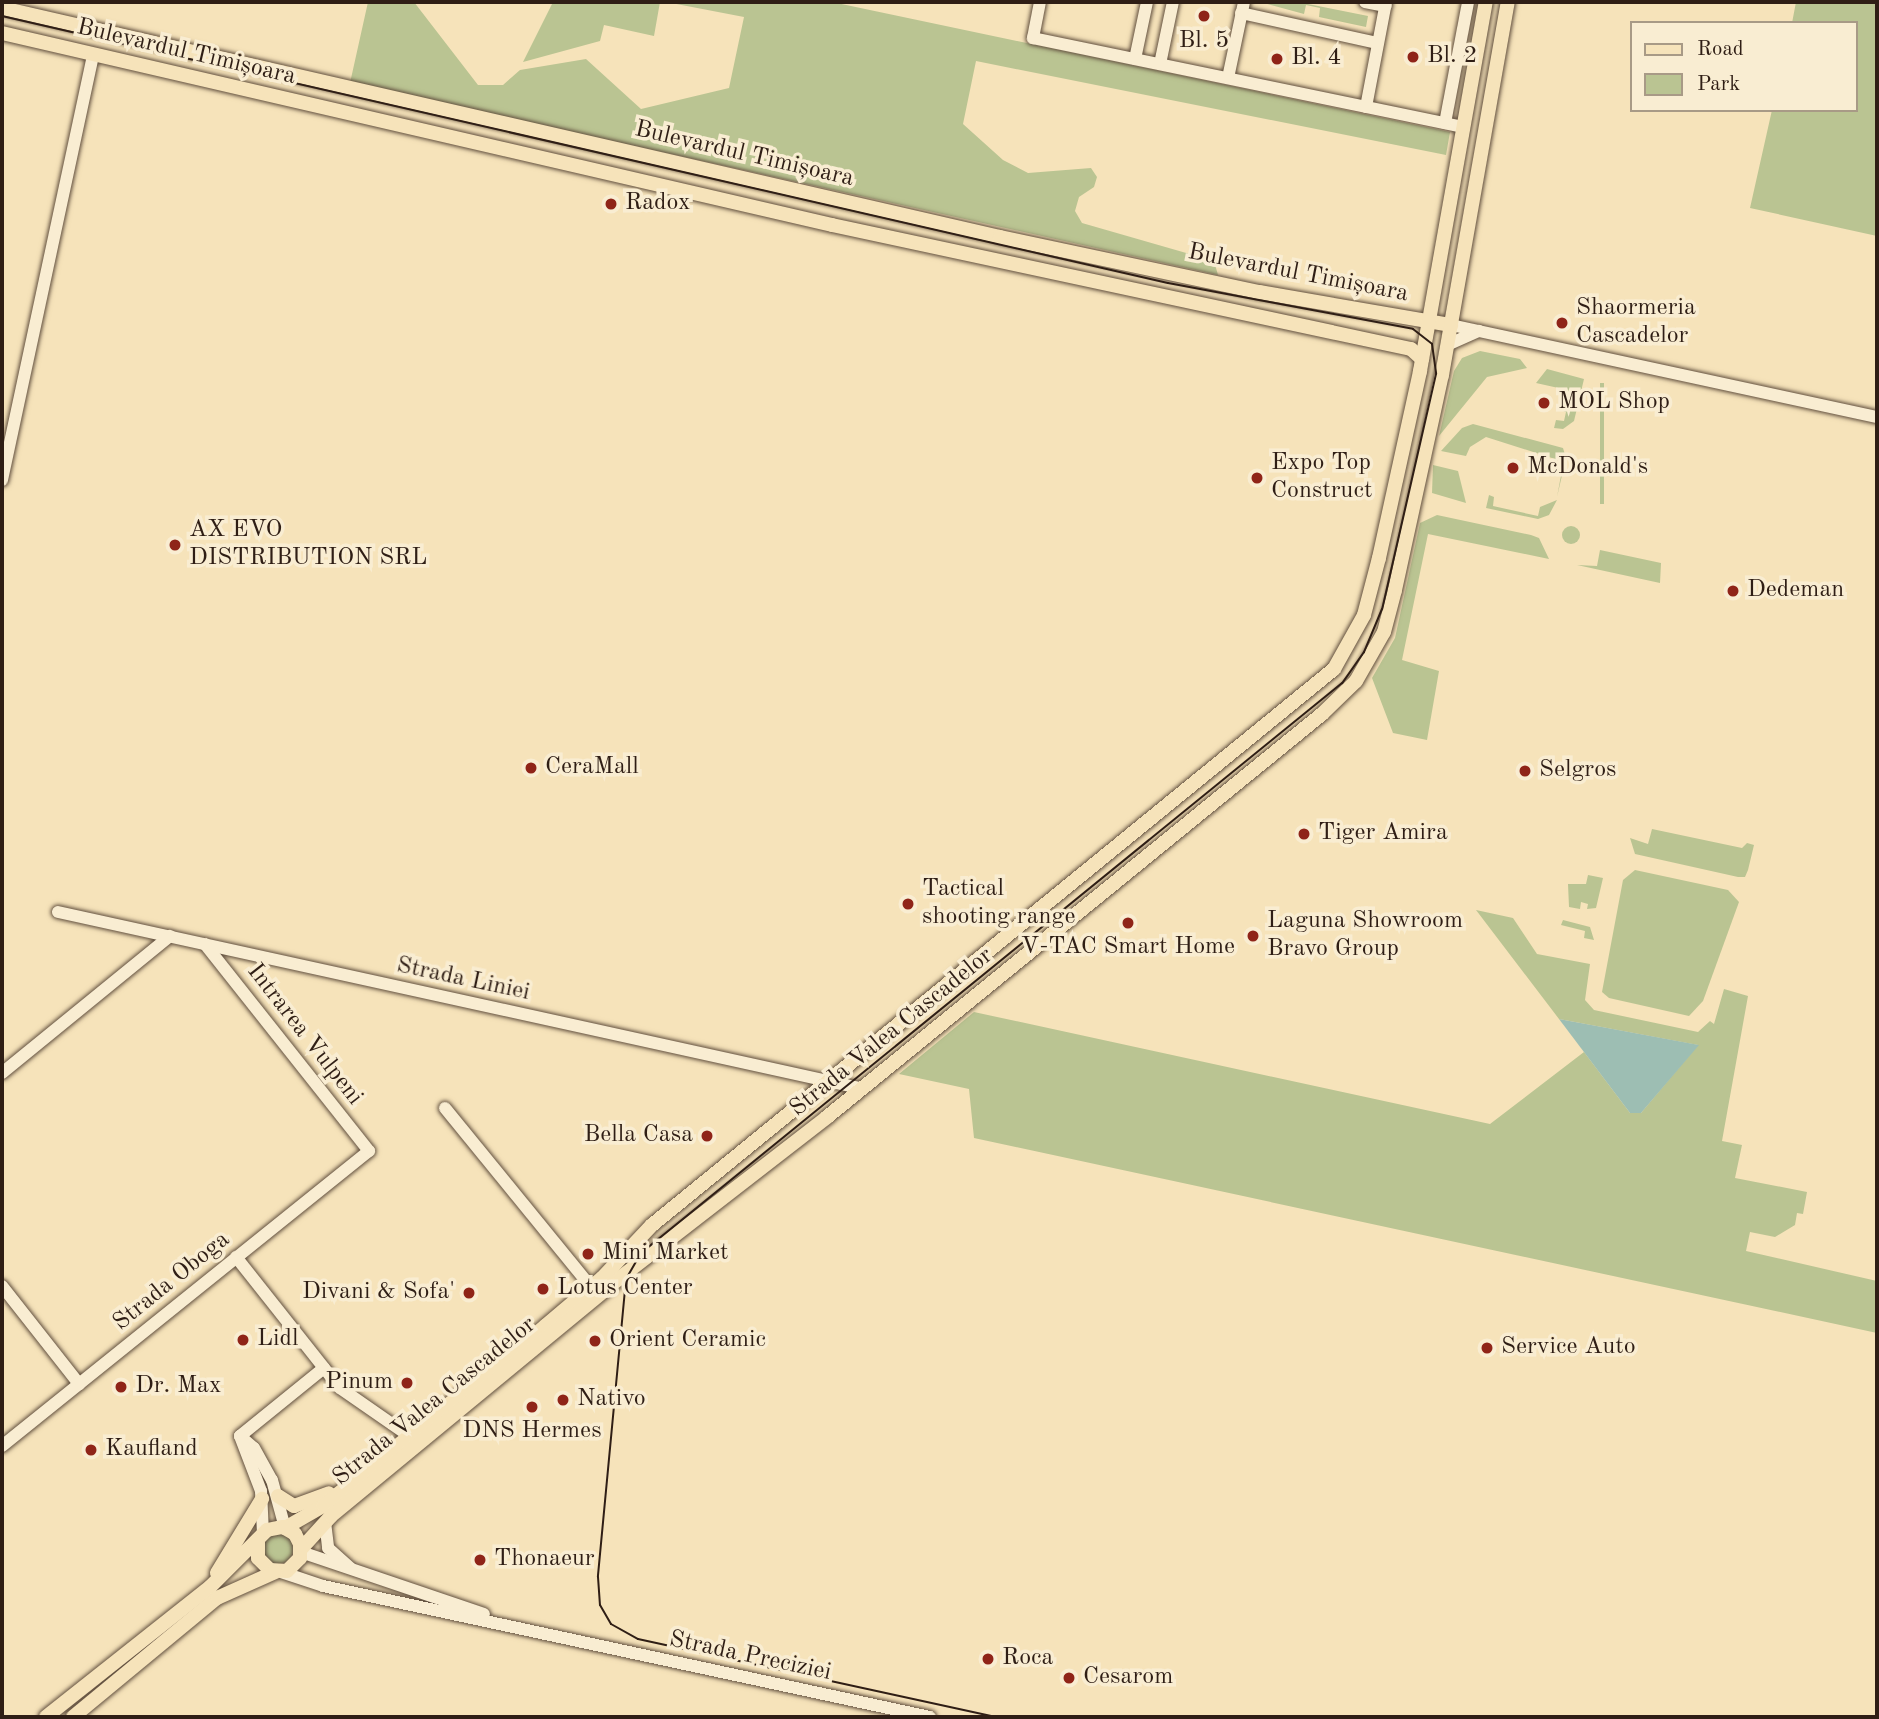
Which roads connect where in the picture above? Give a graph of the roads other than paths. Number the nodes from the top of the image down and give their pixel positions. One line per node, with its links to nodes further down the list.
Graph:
1 (1040, 2): 14 (street)
2 (1147, 2): 14 (street)
3 (1173, 2): 15 (street)
4 (1365, 2): 8 (street)
5 (1468, 2): 18 (street)
6 (1486, 2): 19 (main road, Strada Valea Cascadelor)
7 (1508, 2): 23 (main road, Strada Valea Cascadelor)
8 (1386, 4): 12 (street)
9 (2, 8): 20 (main road, Bulevardul Timișoara)
10 (1242, 8): 12 (street); 16 (street)
11 (2, 33): 13 (main road, Bulevardul Timișoara)
12 (1378, 43): 17 (street)
13 (93, 55): 21 (main road, Bulevardul Timișoara); 28 (street)
14 (1135, 59): 15 (street)
15 (1160, 64): 16 (street)
16 (1228, 78): 17 (street)
17 (1366, 107): 18 (street)
18 (1445, 123): 19 (street)
19 (1464, 127): 22 (main road, Strada Valea Cascadelor)
20 (593, 144): 21 (main road); 22 (main road, Bulevardul Timișoara)
21 (589, 167): 26 (main road, Bulevardul Timișoara)
22 (1429, 321): 23 (main road, Bulevardul Timișoara); 26 (main road, Strada Valea Cascadelor)
23 (1451, 325): 24 (street, Bulevardul Timișoara); 25 (main road, Strada Valea Cascadelor); 26 (main road)
24 (1480, 331): 25 (street); 27 (street, Bulevardul Timișoara)
25 (1447, 345): 26 (main road); 30 (main road, Strada Valea Cascadelor)
26 (1419, 352): 29 (main road, Strada Valea Cascadelor)
27 (1877, 417)
28 (2, 480)
29 (1367, 605): 30 (main road); 31 (main road, Strada Valea Cascadelor)
30 (1390, 611): 32 (main road, Strada Valea Cascadelor)
31 (1188, 791): 32 (main road); 33 (main road, Strada Valea Cascadelor)
32 (1203, 810): 34 (main road, Strada Valea Cascadelor)
33 (1086, 874): 34 (main road); 39 (main road, Strada Valea Cascadelor)
34 (1102, 892): 40 (main road, Strada Valea Cascadelor)
35 (58, 912): 36 (street, Strada Liniei)
36 (170, 936): 37 (street, Strada Liniei); 38 (street)
37 (205, 944): 39 (street, Strada Liniei); 42 (street, Intrarea Vulpeni)
38 (2, 1073)
39 (830, 1082): 40 (street, Strada Liniei); 45 (main road, Strada Valea Cascadelor)
40 (860, 1088): 54 (main road, Strada Valea Cascadelor)
41 (445, 1108): 45 (street)
42 (369, 1152): 43 (street, Strada Oboga)
43 (236, 1257): 46 (street); 47 (street, Strada Oboga)
44 (2, 1286): 47 (street)
45 (591, 1287): 49 (main road, Strada Valea Cascadelor)
46 (324, 1368): 48 (street); 49 (street)
47 (79, 1384): 50 (street, Strada Oboga)
48 (240, 1436): 52 (street); 53 (street)
49 (409, 1436): 51 (main road, Strada Valea Cascadelor)
50 (2, 1444)
51 (352, 1482): 52 (main road); 55 (main road, Strada Valea Cascadelor)
52 (278, 1496): 55 (street)
53 (262, 1499): 56 (street); 60 (main road)
54 (325, 1522): 57 (main road, Strada Valea Cascadelor); 59 (street)
55 (285, 1528): 56 (main road); 57 (main road)
56 (260, 1537): 58 (main road); 60 (main road)
57 (301, 1551): 58 (main road); 59 (street, Strada Preciziei)
58 (278, 1572): 61 (street, Strada Preciziei); 63 (main road)
59 (359, 1574): 61 (street, Strada Preciziei)
60 (210, 1587): 62 (main road)
61 (489, 1619): 64 (street, Strada Preciziei)
62 (46, 1717)
63 (73, 1717)
64 (930, 1717)

